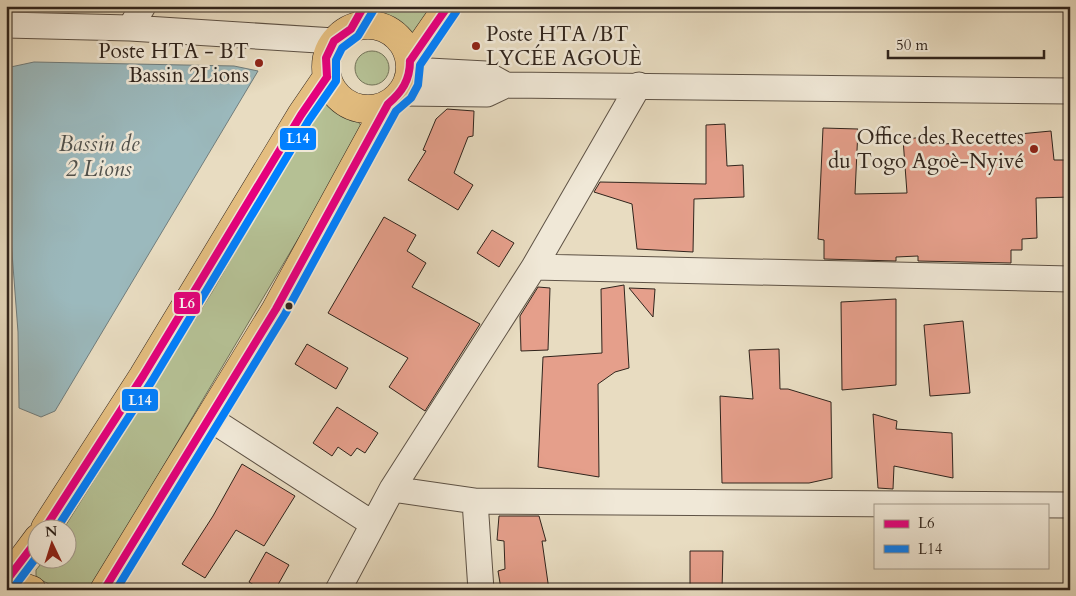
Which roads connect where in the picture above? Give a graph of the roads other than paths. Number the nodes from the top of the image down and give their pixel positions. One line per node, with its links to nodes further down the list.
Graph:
1 (143, 6): 5 (street)
2 (448, 6): 7 (main road)
3 (6, 24): 5 (street)
4 (350, 25): 5 (street); 6 (main road); 7 (main road)
5 (130, 28)
6 (327, 77): 7 (main road); 18 (main road)
7 (403, 82): 8 (street); 12 (main road)
8 (638, 85): 9 (street); 10 (street)
9 (1070, 91)
10 (534, 267): 11 (street); 13 (street)
11 (1070, 279)
12 (209, 418): 19 (street); 24 (main road)
13 (392, 489): 14 (street); 19 (street)
14 (475, 501): 15 (street); 26 (street)
15 (921, 504)
16 (1048, 505): 17 (street)
17 (1070, 505)
18 (51, 518)
19 (373, 524): 25 (street)
20 (28, 551): 21 (main road)
21 (6, 581)
22 (12, 590): 23 (main road)
23 (32, 590)
24 (104, 590)
25 (338, 590)
26 (481, 590)

